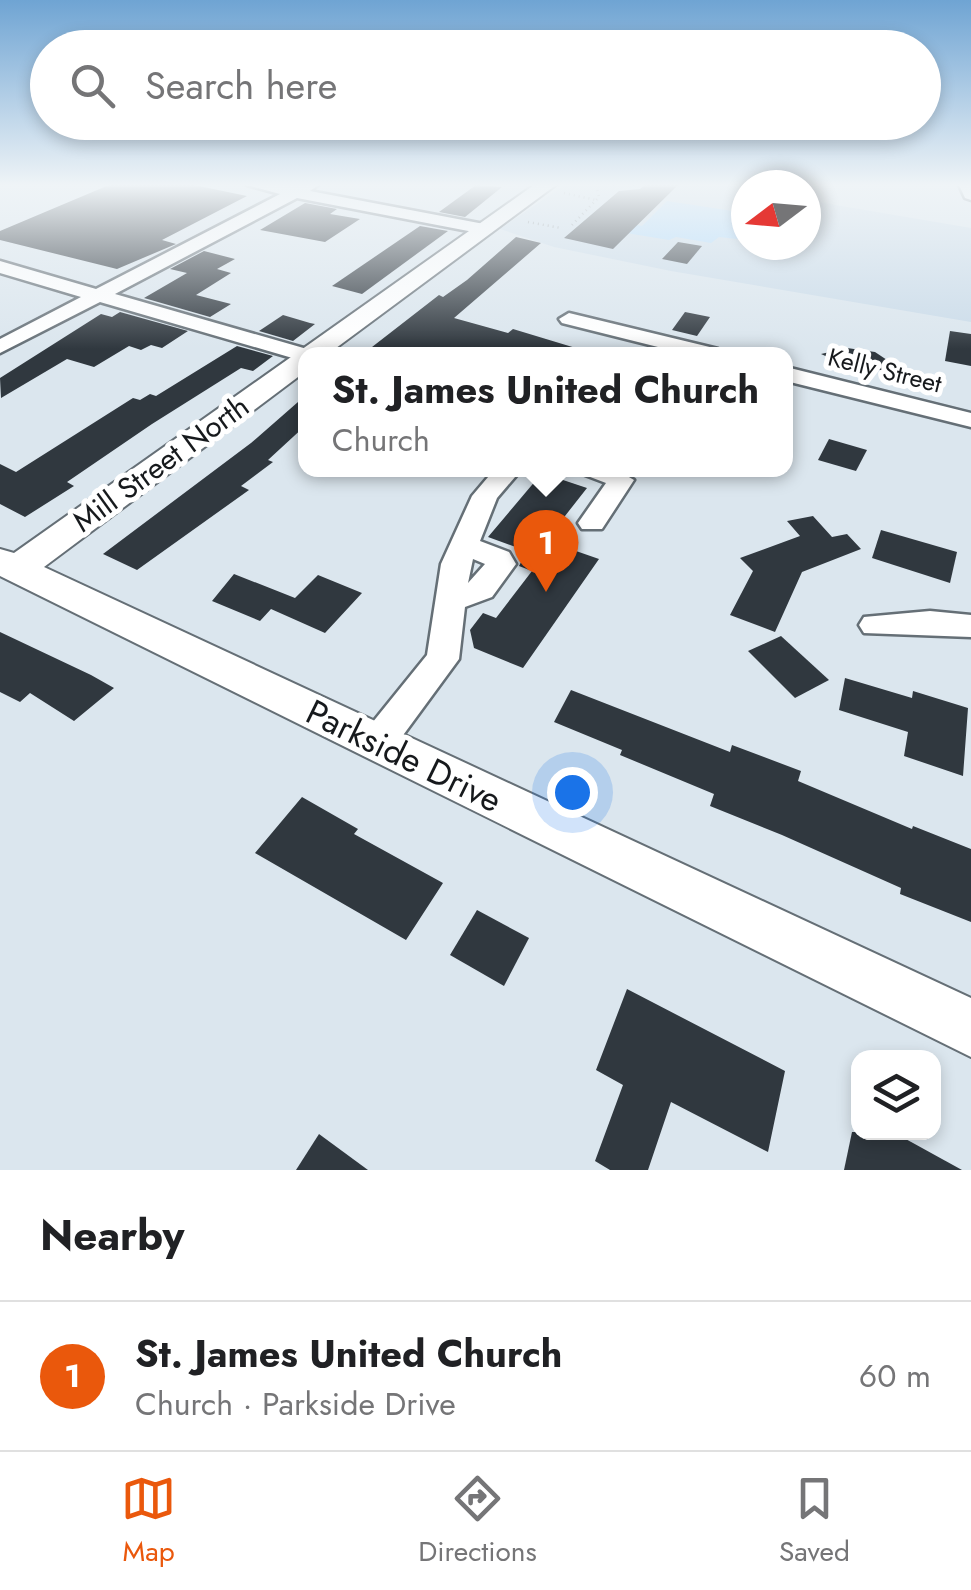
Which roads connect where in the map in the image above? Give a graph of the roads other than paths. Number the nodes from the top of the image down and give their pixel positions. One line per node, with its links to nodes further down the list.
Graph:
1 (205, 240): 4 (street)
2 (469, 240): 8 (main road, Mill Street North)
3 (0, 268): 4 (street)
4 (97, 296): 7 (street); 11 (street)
5 (569, 319): 6 (street)
6 (624, 333): 9 (street); 10 (street)
7 (0, 347)
8 (320, 347)
9 (612, 347)
10 (681, 347)
11 (298, 353)
12 (298, 363): 18 (main road, Mill Street North)
13 (793, 376): 14 (street, Kelly Street)
14 (971, 420)
15 (502, 477): 21 (street)
16 (612, 477): 17 (street)
17 (592, 523)
18 (8, 566): 21 (main road, Parkside Drive)
19 (875, 625): 20 (street)
20 (971, 626)
21 (377, 743): 22 (main road, Parkside Drive)
22 (971, 1028)

